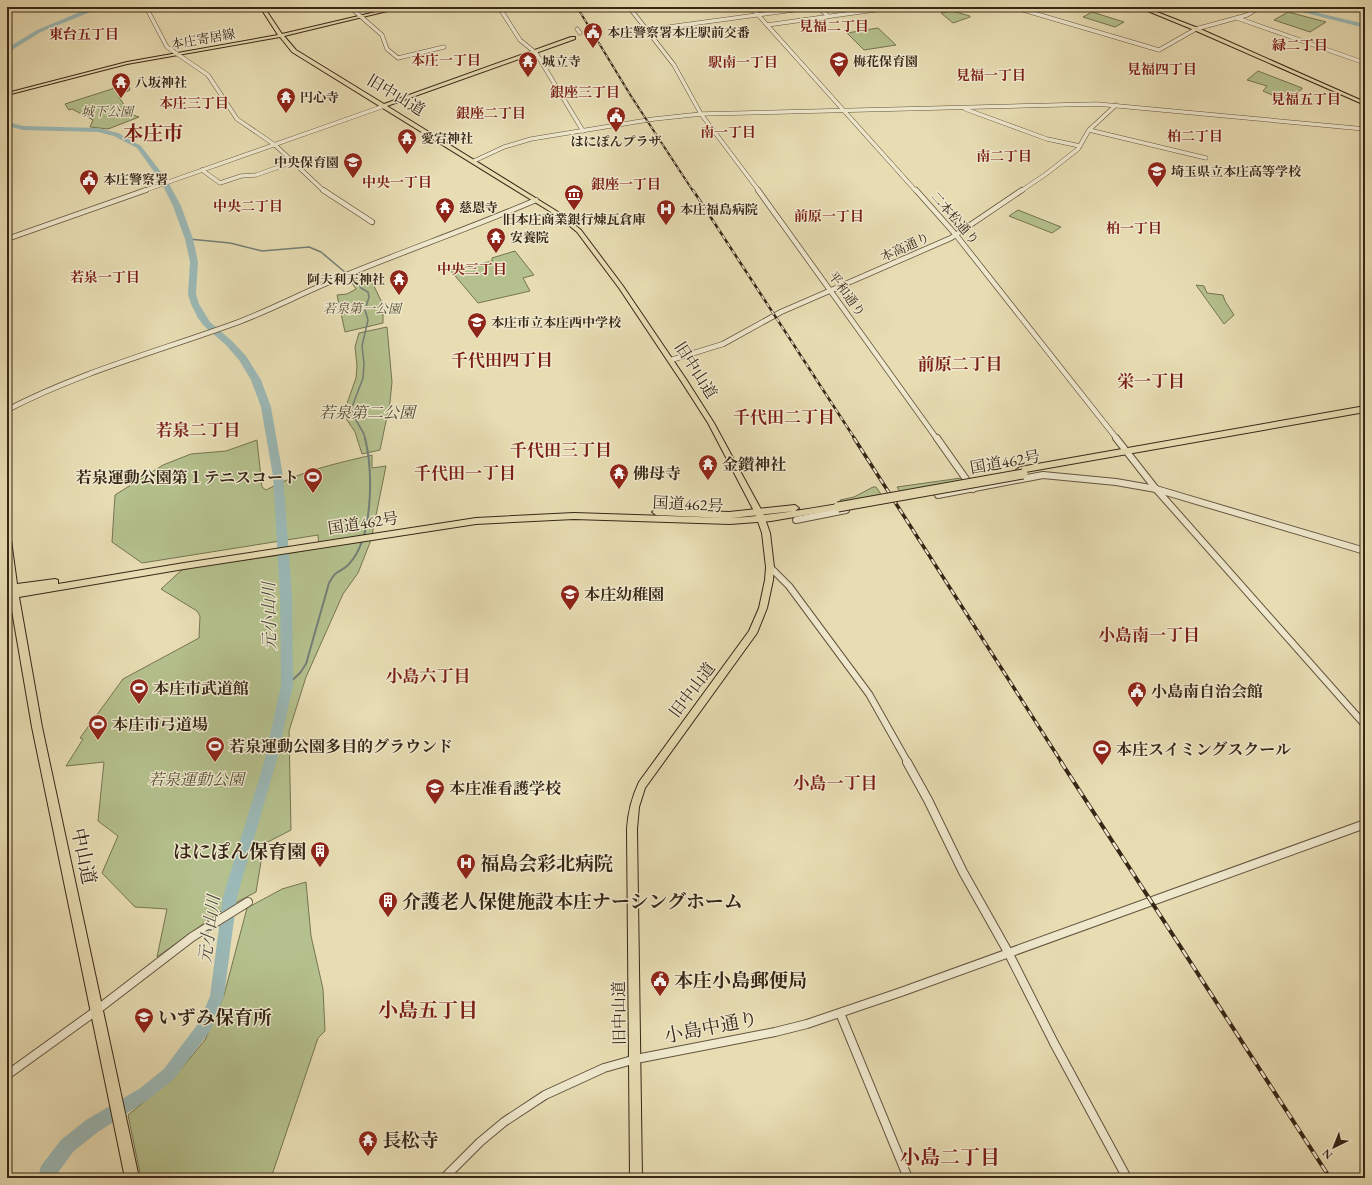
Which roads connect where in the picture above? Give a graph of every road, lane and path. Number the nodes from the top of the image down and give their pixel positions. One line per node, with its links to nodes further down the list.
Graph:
1 (13, 7): 14 (highway)
2 (148, 7): 31 (street)
3 (262, 7): 26 (main road, 旧中山道)
4 (350, 7): 17 (street)
5 (402, 7): 17 (main road, 本庄寄居線)
6 (499, 7): 30 (street)
7 (629, 7): 22 (street, 平和通り)
8 (751, 7): 15 (street, 二本松通り)
9 (817, 7): 15 (street); 16 (street)
10 (896, 7): 16 (street)
11 (1013, 7): 21 (street)
12 (1140, 7): 21 (main road)
13 (1260, 7): 18 (street)
14 (7, 13)
15 (758, 15): 19 (street, 二本松通り); 22 (street)
16 (828, 16): 19 (street)
17 (361, 17): 26 (main road, 本庄寄居線); 29 (street)
18 (1237, 18): 21 (street); 32 (street)
19 (767, 24): 38 (street, 二本松通り)
20 (577, 29): 25 (street)
21 (1196, 29): 34 (main road)
22 (647, 30): 24 (street); 39 (street, 平和通り)
23 (623, 31): 24 (street)
24 (632, 32): 27 (street)
25 (580, 33)
26 (280, 36): 31 (main road, 本庄寄居線); 36 (main road, 旧中山道)
27 (629, 36)
28 (574, 39): 30 (main road)
29 (444, 47)
30 (535, 52): 36 (main road); 44 (street)
31 (177, 55): 33 (main road, 本庄寄居線); 45 (street)
32 (1365, 63)
33 (7, 94)
34 (1365, 104)
35 (1116, 105): 37 (street); 42 (street); 43 (street, 本高通り)
36 (384, 106): 45 (street); 48 (main road, 旧中山道)
37 (963, 107): 38 (street); 46 (street)
38 (842, 110): 39 (street); 53 (street, 二本松通り)
39 (701, 114): 40 (street); 55 (street, 平和通り)
40 (638, 121): 41 (street); 41 (street)
41 (632, 122): 44 (street)
42 (1365, 129)
43 (1089, 130): 46 (street, 本高通り); 47 (street)
44 (583, 131): 48 (street)
45 (275, 145): 49 (street); 50 (street)
46 (1080, 146): 53 (street, 本高通り)
47 (1206, 158)
48 (474, 161): 51 (main road, 旧中山道)
49 (294, 162): 50 (street); 52 (street)
50 (202, 170): 54 (street)
51 (536, 200): 56 (main road, 旧中山道); 58 (street)
52 (372, 222)
53 (956, 235): 55 (street, 本高通り); 60 (street, 二本松通り)
54 (7, 239)
55 (831, 291): 56 (street, 本高通り); 61 (street, 平和通り)
56 (671, 360): 65 (main road, 旧中山道)
57 (1365, 409): 60 (highway, 国道462号)
58 (7, 410)
59 (1365, 413): 60 (highway, 国道462号)
60 (1128, 453): 62 (street, 二本松通り); 65 (highway, 国道462号, bridge)
61 (973, 488): 62 (street); 63 (street)
62 (1156, 489): 68 (street); 71 (street, 二本松通り)
63 (938, 495)
64 (852, 509): 66 (street)
65 (760, 516): 69 (main road, 旧中山道); 70 (highway, 国道462号)
66 (796, 520)
67 (7, 540): 70 (highway, 中山道)
68 (1365, 552)
69 (770, 567): 74 (street); 77 (main road, 旧中山道)
70 (10, 592): 75 (highway, 中山道)
71 (1365, 725)
72 (1365, 824): 74 (street, 小島中通り)
73 (248, 902): 75 (street)
74 (1008, 952): 76 (street, 小島中通り); 83 (street)
75 (97, 1010): 78 (street); 79 (highway, 中山道)
76 (840, 1012): 77 (street, 小島中通り); 82 (street)
77 (636, 1059): 80 (street, 小島中通り); 81 (main road, 旧中山道)
78 (7, 1075)
79 (132, 1178)
80 (444, 1178)
81 (636, 1178)
82 (908, 1178)
83 (1127, 1178)

